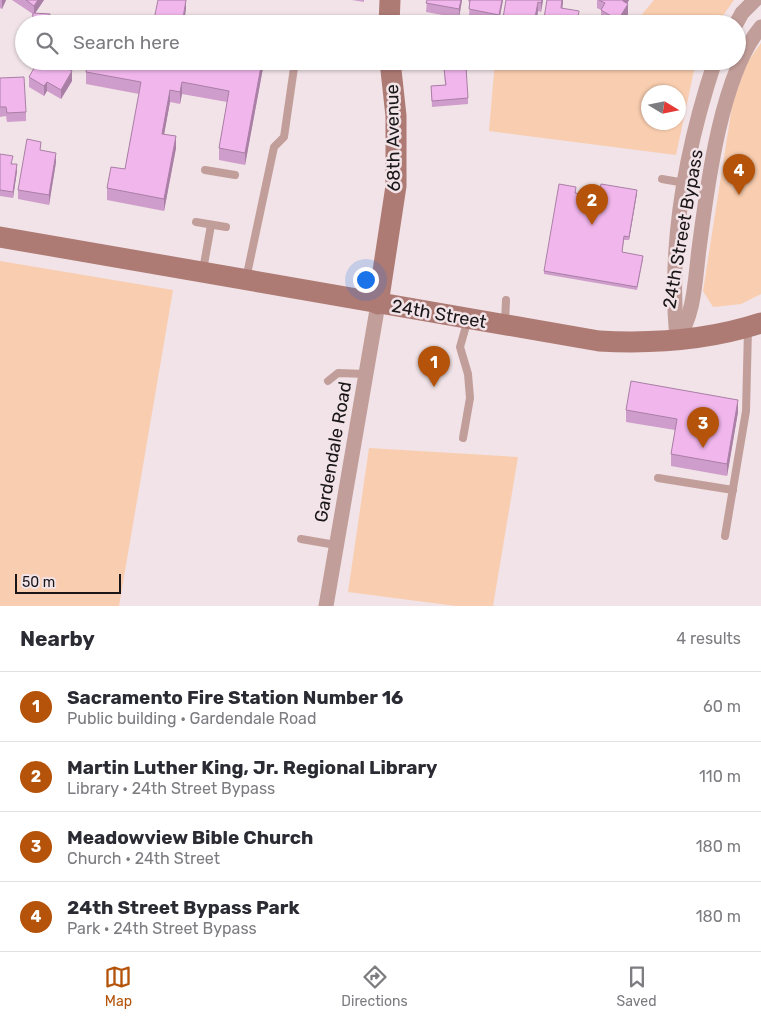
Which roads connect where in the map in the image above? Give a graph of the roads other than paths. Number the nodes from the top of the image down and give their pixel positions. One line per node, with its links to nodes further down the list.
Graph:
1 (390, 0): 3 (street)
2 (754, 0): 4 (street)
3 (389, 15)
4 (741, 15)
5 (761, 27): 6 (street, 24th Street Bypass)
6 (746, 49)
7 (294, 70): 23 (lane)
8 (391, 70): 25 (street, 68th Avenue)
9 (712, 70): 11 (street, 24th Street Bypass)
10 (736, 70): 12 (street, 24th Street Bypass)
11 (706, 89): 12 (street); 16 (street, 24th Street Bypass)
12 (728, 96): 17 (street, 24th Street Bypass)
13 (205, 170): 14 (lane)
14 (235, 175)
15 (662, 179): 16 (lane)
16 (685, 183): 17 (street); 29 (street, 24th Street Bypass)
17 (708, 189): 29 (street, 24th Street Bypass)
18 (196, 222): 19 (lane)
19 (211, 225): 20 (lane); 22 (lane)
20 (226, 227)
21 (0, 237): 22 (street, 24th Street)
22 (202, 273): 23 (street, 24th Street)
23 (246, 281): 25 (street, 24th Street)
24 (506, 300): 27 (lane)
25 (378, 304): 26 (street, 24th Street); 30 (street, Gardendale Road)
26 (468, 319): 27 (street, 24th Street); 32 (lane)
27 (504, 325): 29 (street, 24th Street)
28 (754, 325): 29 (street, 24th Street); 34 (lane)
29 (677, 340)
30 (366, 374): 31 (lane); 37 (street, Gardendale Road)
31 (328, 381)
32 (463, 438)
33 (658, 478): 34 (lane)
34 (733, 490): 35 (lane)
35 (725, 536)
36 (301, 539): 37 (lane)
37 (336, 545): 38 (street, Gardendale Road)
38 (326, 606)

